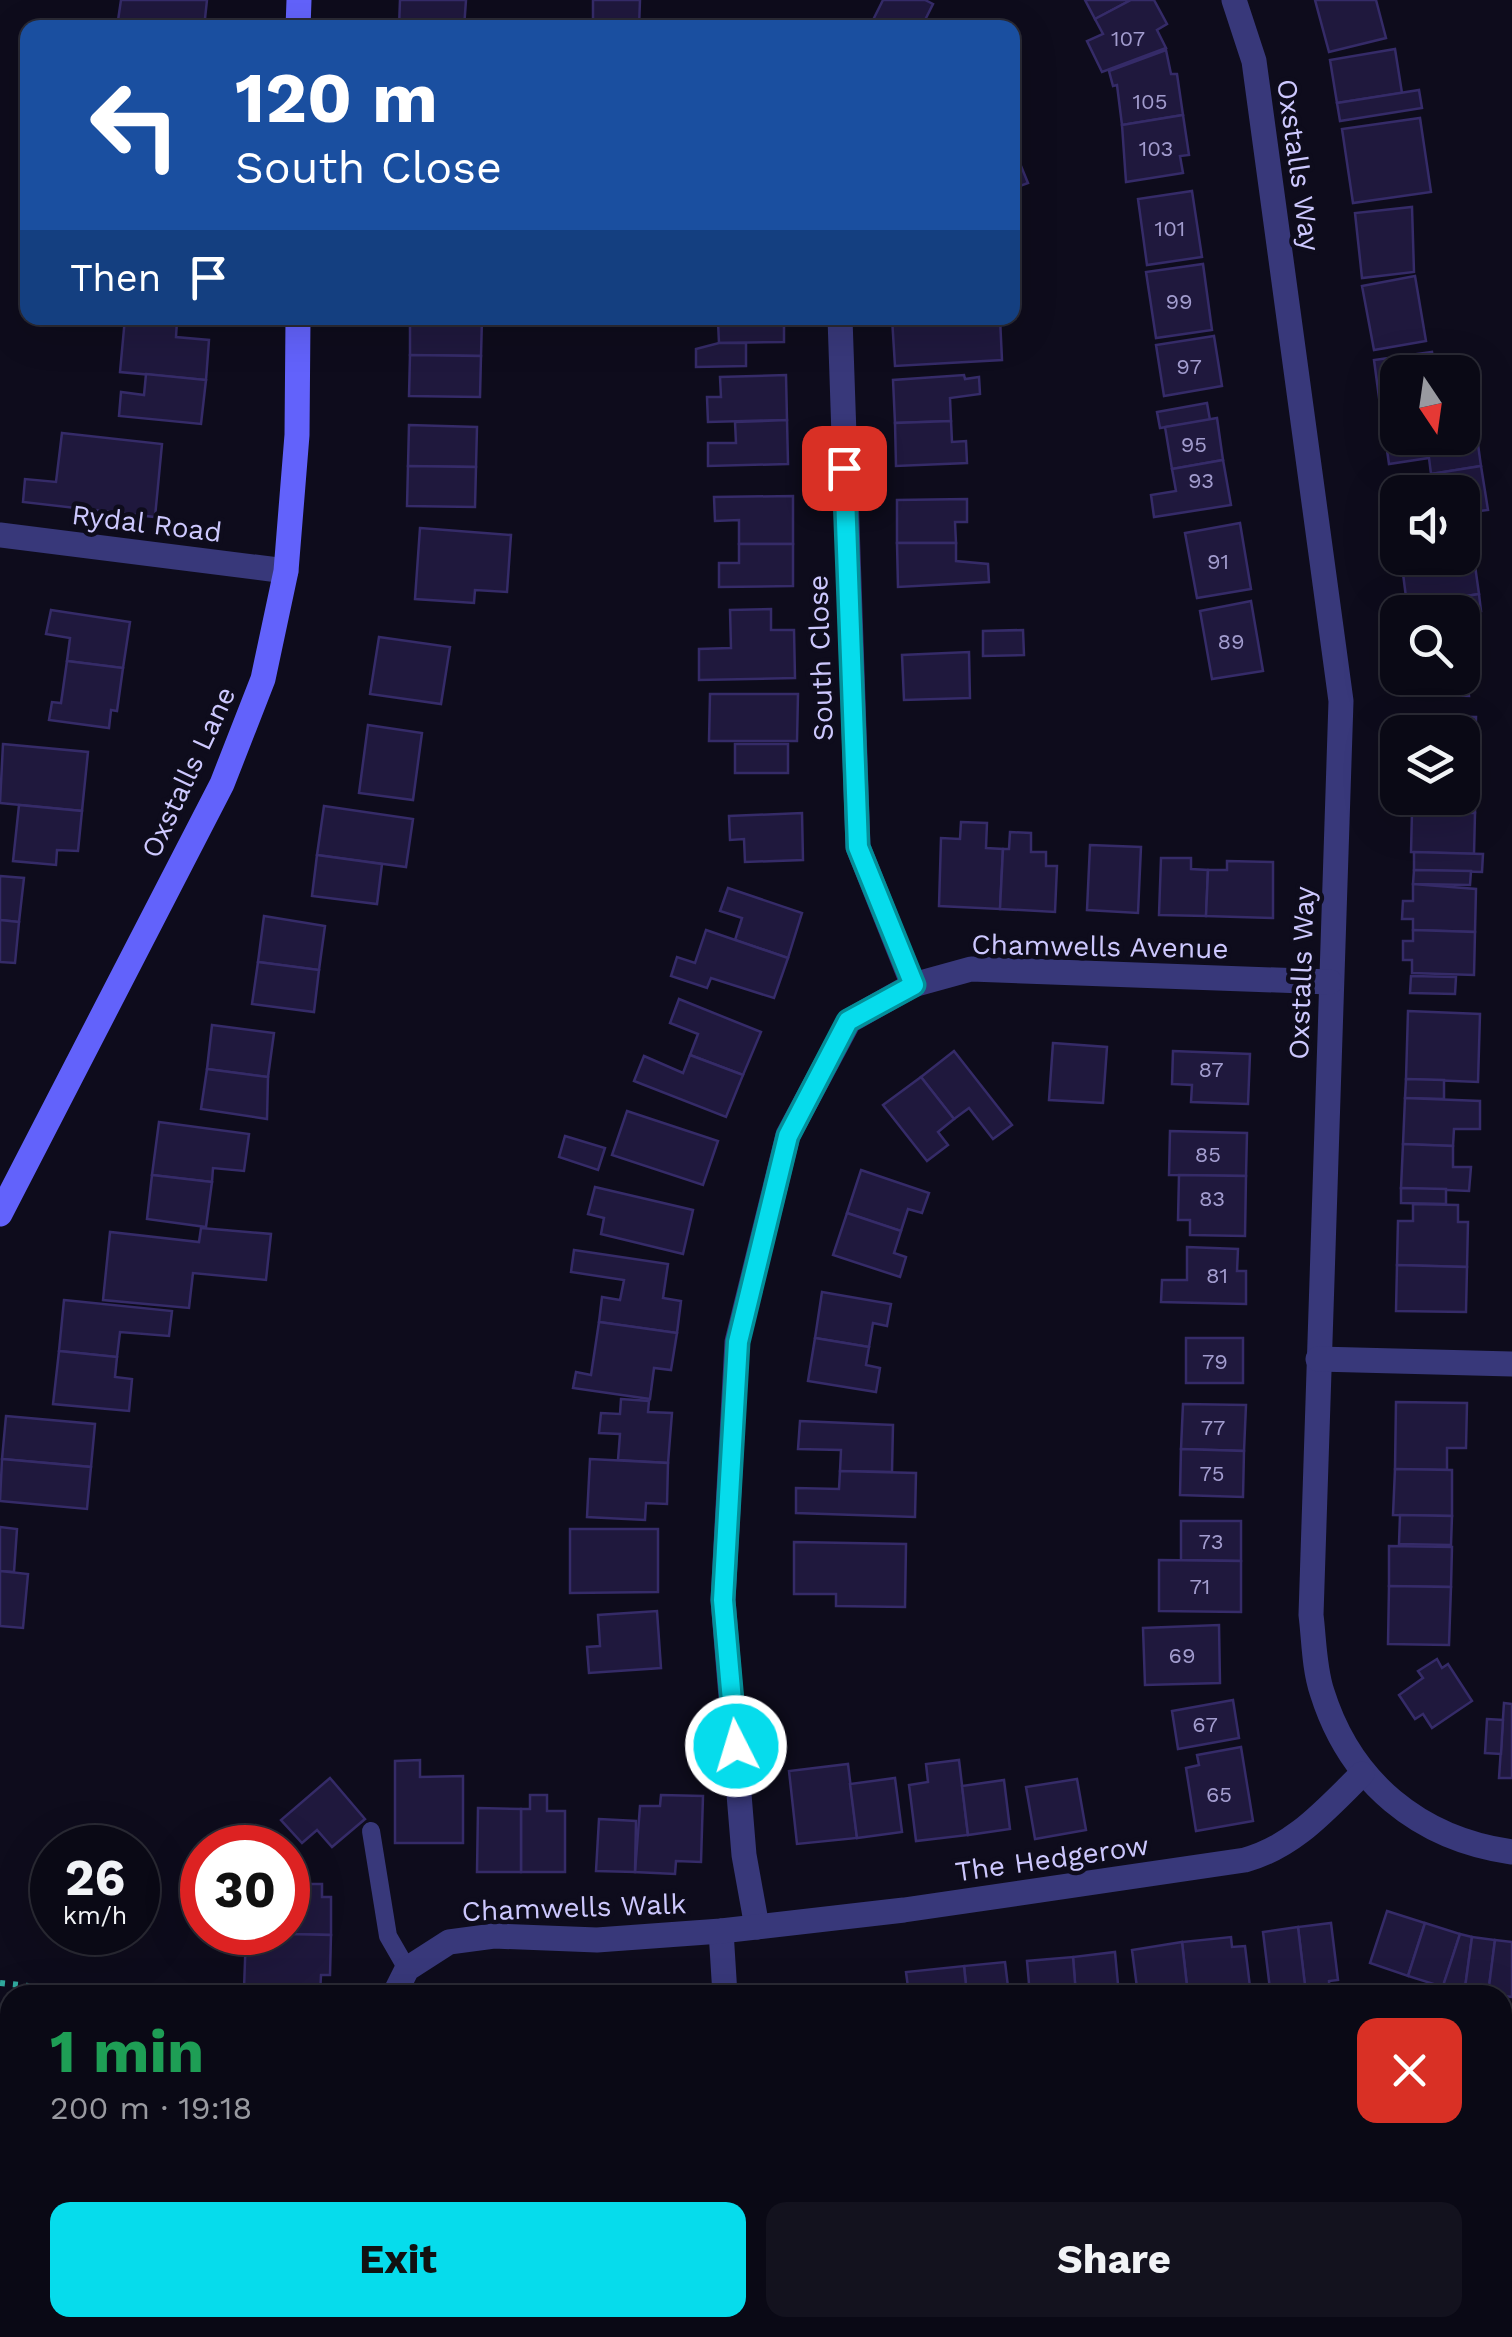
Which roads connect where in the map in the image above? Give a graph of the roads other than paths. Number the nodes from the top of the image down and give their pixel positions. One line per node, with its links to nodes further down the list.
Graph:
1 (1234, 0): 6 (street, Oxstalls Way)
2 (298, 325): 5 (street, Oxstalls Lane)
3 (840, 325): 7 (street, South Close)
4 (0, 534): 5 (street, Rydal Road)
5 (286, 571): 8 (street, Oxstalls Lane)
6 (1330, 982): 7 (street, Chamwells Avenue); 9 (street, Oxstalls Way)
7 (914, 985): 14 (street, Chamwells Avenue)
8 (0, 1214)
9 (1318, 1359): 10 (street); 11 (street, Oxstalls Way)
10 (1512, 1364)
11 (1362, 1774): 13 (street, Oxstalls Way); 14 (street, The Hedgerow)
12 (371, 1831): 16 (lane)
13 (1512, 1852)
14 (757, 1927): 15 (street, The Hedgerow)
15 (721, 1931): 16 (street, Chamwells Walk); 18 (street)
16 (407, 1969): 17 (street)
17 (399, 1985)
18 (724, 1985)

